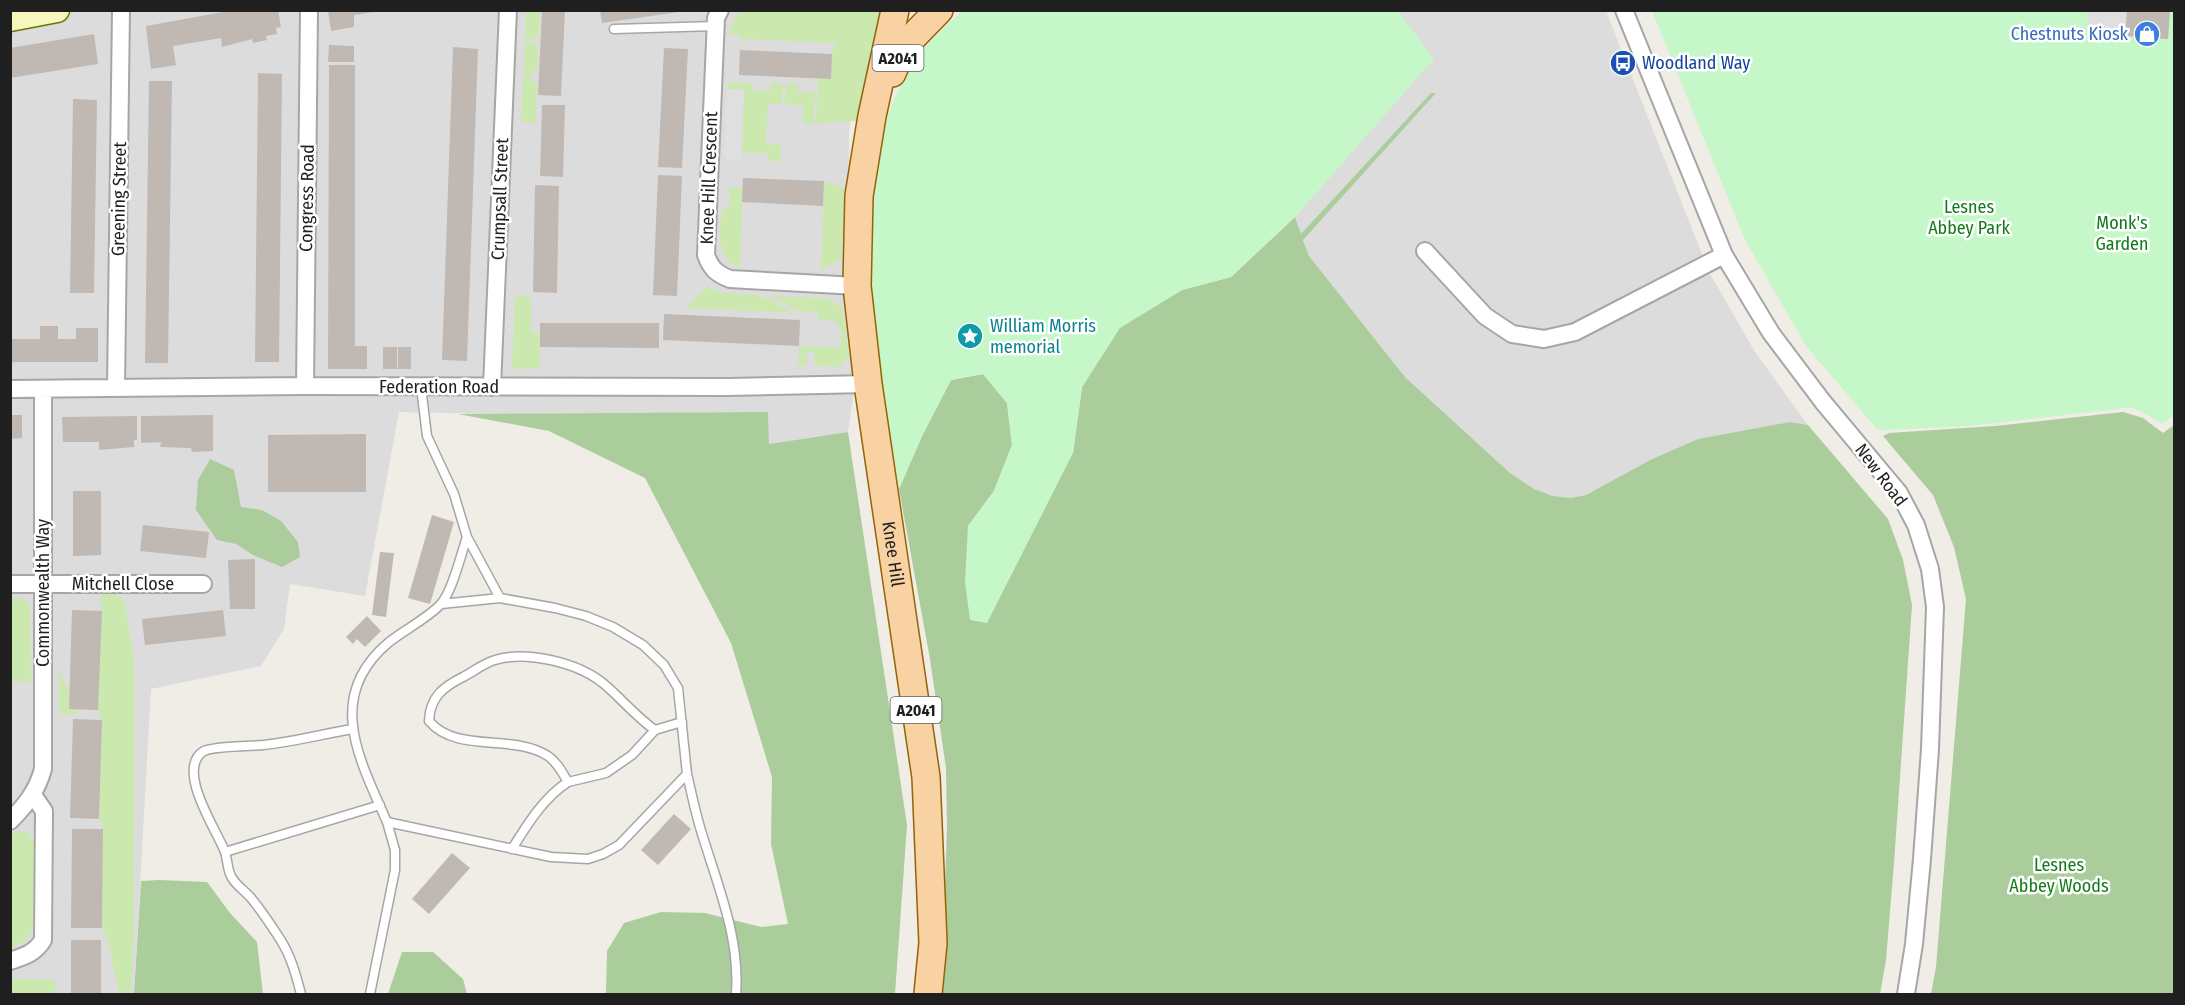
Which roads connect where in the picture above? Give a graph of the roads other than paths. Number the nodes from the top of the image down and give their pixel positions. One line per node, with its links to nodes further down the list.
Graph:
1 (57, 10): 9 (main road)
2 (122, 10): 17 (street, Greening Street)
3 (309, 10): 16 (street, Congress Road)
4 (508, 10): 19 (street, Crumpsall Street)
5 (895, 10): 11 (main road, Knee Hill / A2041)
6 (939, 10): 11 (main road, Knee Hill / A2041)
7 (1624, 10): 13 (street, New Road)
8 (718, 18): 10 (lane); 14 (street, Knee Hill Crescent)
9 (10, 19)
10 (614, 29)
11 (872, 116): 14 (main road, Knee Hill / A2041)
12 (1425, 251): 13 (street)
13 (1724, 255): 44 (street, New Road)
14 (857, 286): 15 (main road, Knee Hill / A2041)
15 (868, 384): 19 (street, Federation Road); 43 (main road, Knee Hill / A2041)
16 (305, 386): 17 (street, Federation Road); 18 (street, Federation Road)
17 (116, 387): 21 (street, Federation Road)
18 (421, 387): 19 (street, Federation Road); 22 (lane)
19 (492, 387)
20 (10, 389): 21 (street, Federation Road)
21 (43, 389): 24 (street, Commonwealth Way)
22 (467, 537): 26 (lane); 27 (lane)
23 (10, 584): 24 (street, Mitchell Close)
24 (42, 584): 25 (street, Mitchell Close); 33 (street, Commonwealth Way)
25 (203, 584)
26 (500, 598): 27 (lane); 28 (lane)
27 (441, 604): 29 (lane)
28 (682, 722): 30 (lane); 31 (lane)
29 (353, 729): 34 (lane); 38 (lane)
30 (655, 730): 32 (lane); 32 (lane)
31 (687, 774): 37 (lane); 42 (lane)
32 (568, 782): 37 (lane)
33 (33, 795): 35 (street, Commonwealth Way); 39 (street)
34 (380, 805): 36 (lane); 38 (lane)
35 (10, 821)
36 (387, 822): 37 (lane); 41 (lane)
37 (512, 849)
38 (225, 852): 40 (lane)
39 (10, 961)
40 (301, 994)
41 (370, 994)
42 (736, 994)
43 (928, 994)
44 (1906, 994)

